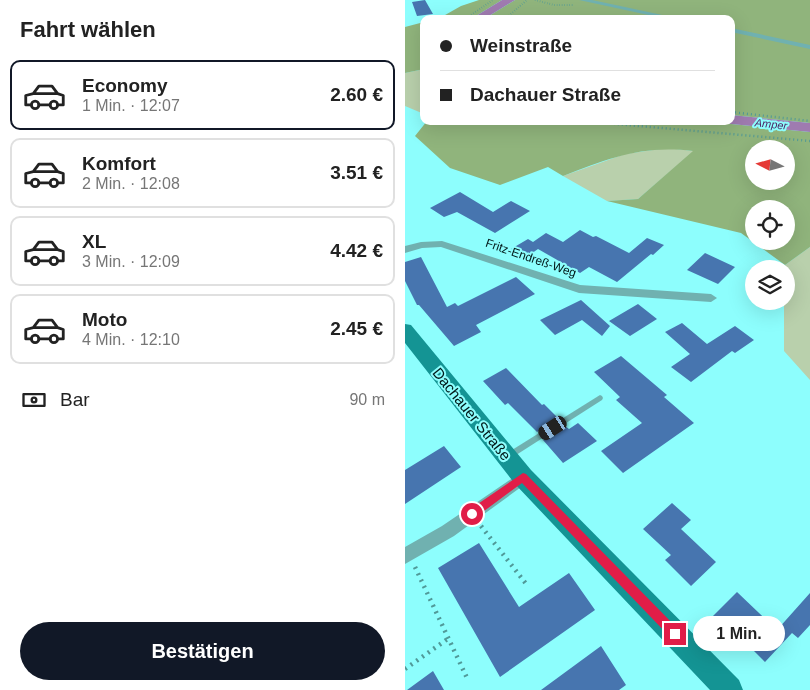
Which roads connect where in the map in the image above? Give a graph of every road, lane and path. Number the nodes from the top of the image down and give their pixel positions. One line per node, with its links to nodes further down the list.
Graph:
1 (493, 0): 5 (path)
2 (527, 0): 6 (path)
3 (535, 0): 4 (path)
4 (583, 0): 7 (street)
5 (471, 15)
6 (510, 15)
7 (658, 15)
8 (735, 31): 9 (street)
9 (810, 47)
10 (735, 112): 11 (path)
11 (810, 120)
12 (628, 125): 13 (path)
13 (810, 141)
14 (405, 250): 15 (street, Fritz-Endreß-Weg)
15 (711, 298)
16 (405, 330): 18 (street, Dachauer Straße)
17 (600, 398): 18 (lane)
18 (507, 457): 19 (street, Dachauer Straße)
19 (523, 477): 20 (street); 26 (street, Dachauer Straße)
20 (472, 514): 21 (street); 22 (path)
21 (407, 555): 23 (path)
22 (527, 585)
23 (449, 638): 24 (path); 25 (path)
24 (405, 669)
25 (467, 678)
26 (729, 690)

